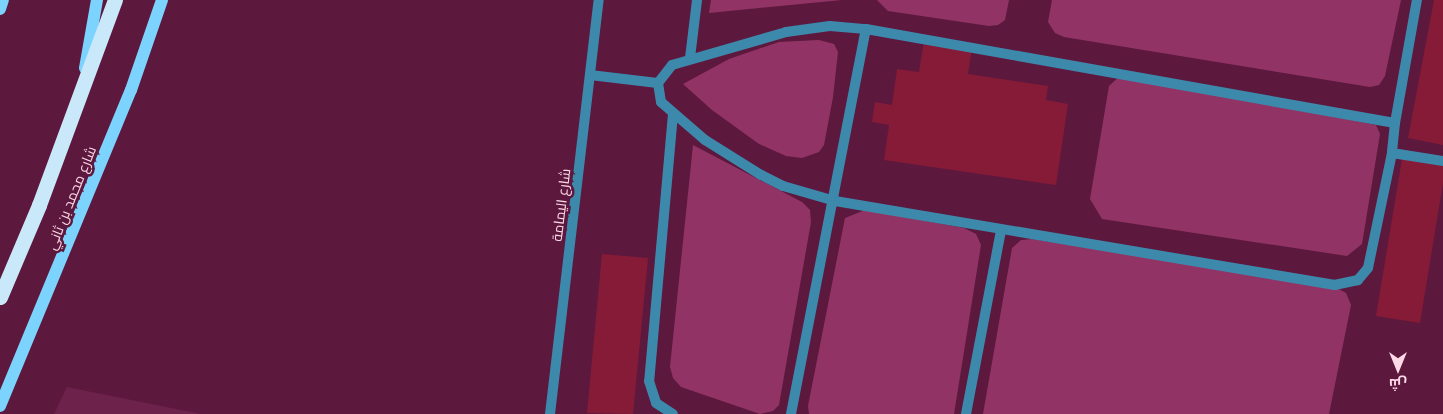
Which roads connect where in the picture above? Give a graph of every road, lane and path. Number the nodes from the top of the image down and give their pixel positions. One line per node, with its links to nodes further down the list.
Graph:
1 (3, 0): 8 (main road)
2 (96, 0): 13 (main road)
3 (115, 0): 13 (highway)
4 (162, 0): 21 (main road, شارع محمد بن ثاني)
5 (599, 0): 11 (street, شارع اليمامة)
6 (697, 0): 10 (street)
7 (1417, 0): 15 (street)
8 (0, 9)
9 (866, 29): 10 (street); 15 (street); 18 (street)
10 (690, 58): 12 (street)
11 (590, 75): 12 (street); 22 (street, شارع اليمامة)
12 (658, 83): 14 (street)
13 (82, 88): 20 (highway)
14 (673, 114): 18 (street); 23 (street)
15 (1396, 122): 16 (street)
16 (1392, 153): 17 (street); 19 (street)
17 (1443, 162)
18 (835, 201): 19 (street); 24 (street)
19 (1001, 231): 25 (street)
20 (0, 297)
21 (0, 406)
22 (550, 414)
23 (673, 414)
24 (791, 414)
25 (966, 414)

